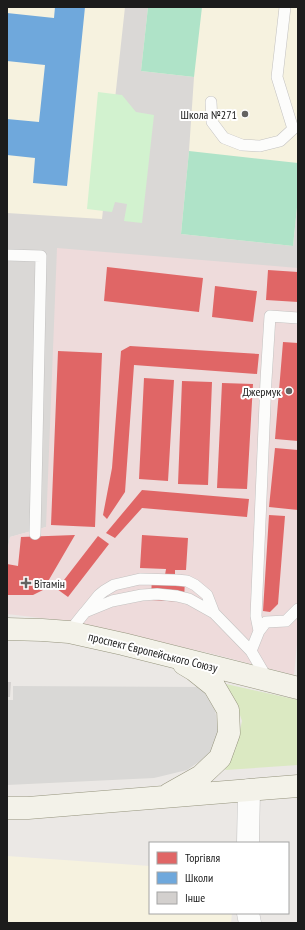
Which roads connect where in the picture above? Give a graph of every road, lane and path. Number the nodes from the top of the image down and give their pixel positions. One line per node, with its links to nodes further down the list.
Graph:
1 (285, 7): 2 (lane)
2 (211, 102)
3 (7, 255): 5 (lane)
4 (298, 318): 10 (lane)
5 (35, 534)
6 (298, 609): 10 (lane)
7 (85, 612): 8 (lane); 8 (lane); 11 (lane)
8 (214, 613): 12 (lane)
9 (7, 629): 11 (main road, проспект Європейського Союзу)
10 (258, 630): 12 (lane)
11 (69, 632): 13 (main road, проспект Європейського Союзу)
12 (252, 651): 14 (lane)
13 (170, 657): 14 (main road, проспект Європейського Союзу); 18 (main road)
14 (268, 680): 15 (main road, проспект Європейського Союзу)
15 (298, 688)
16 (298, 786): 17 (main road)
17 (249, 790): 18 (main road); 20 (street)
18 (164, 796): 19 (main road)
19 (7, 808)
20 (248, 842)

